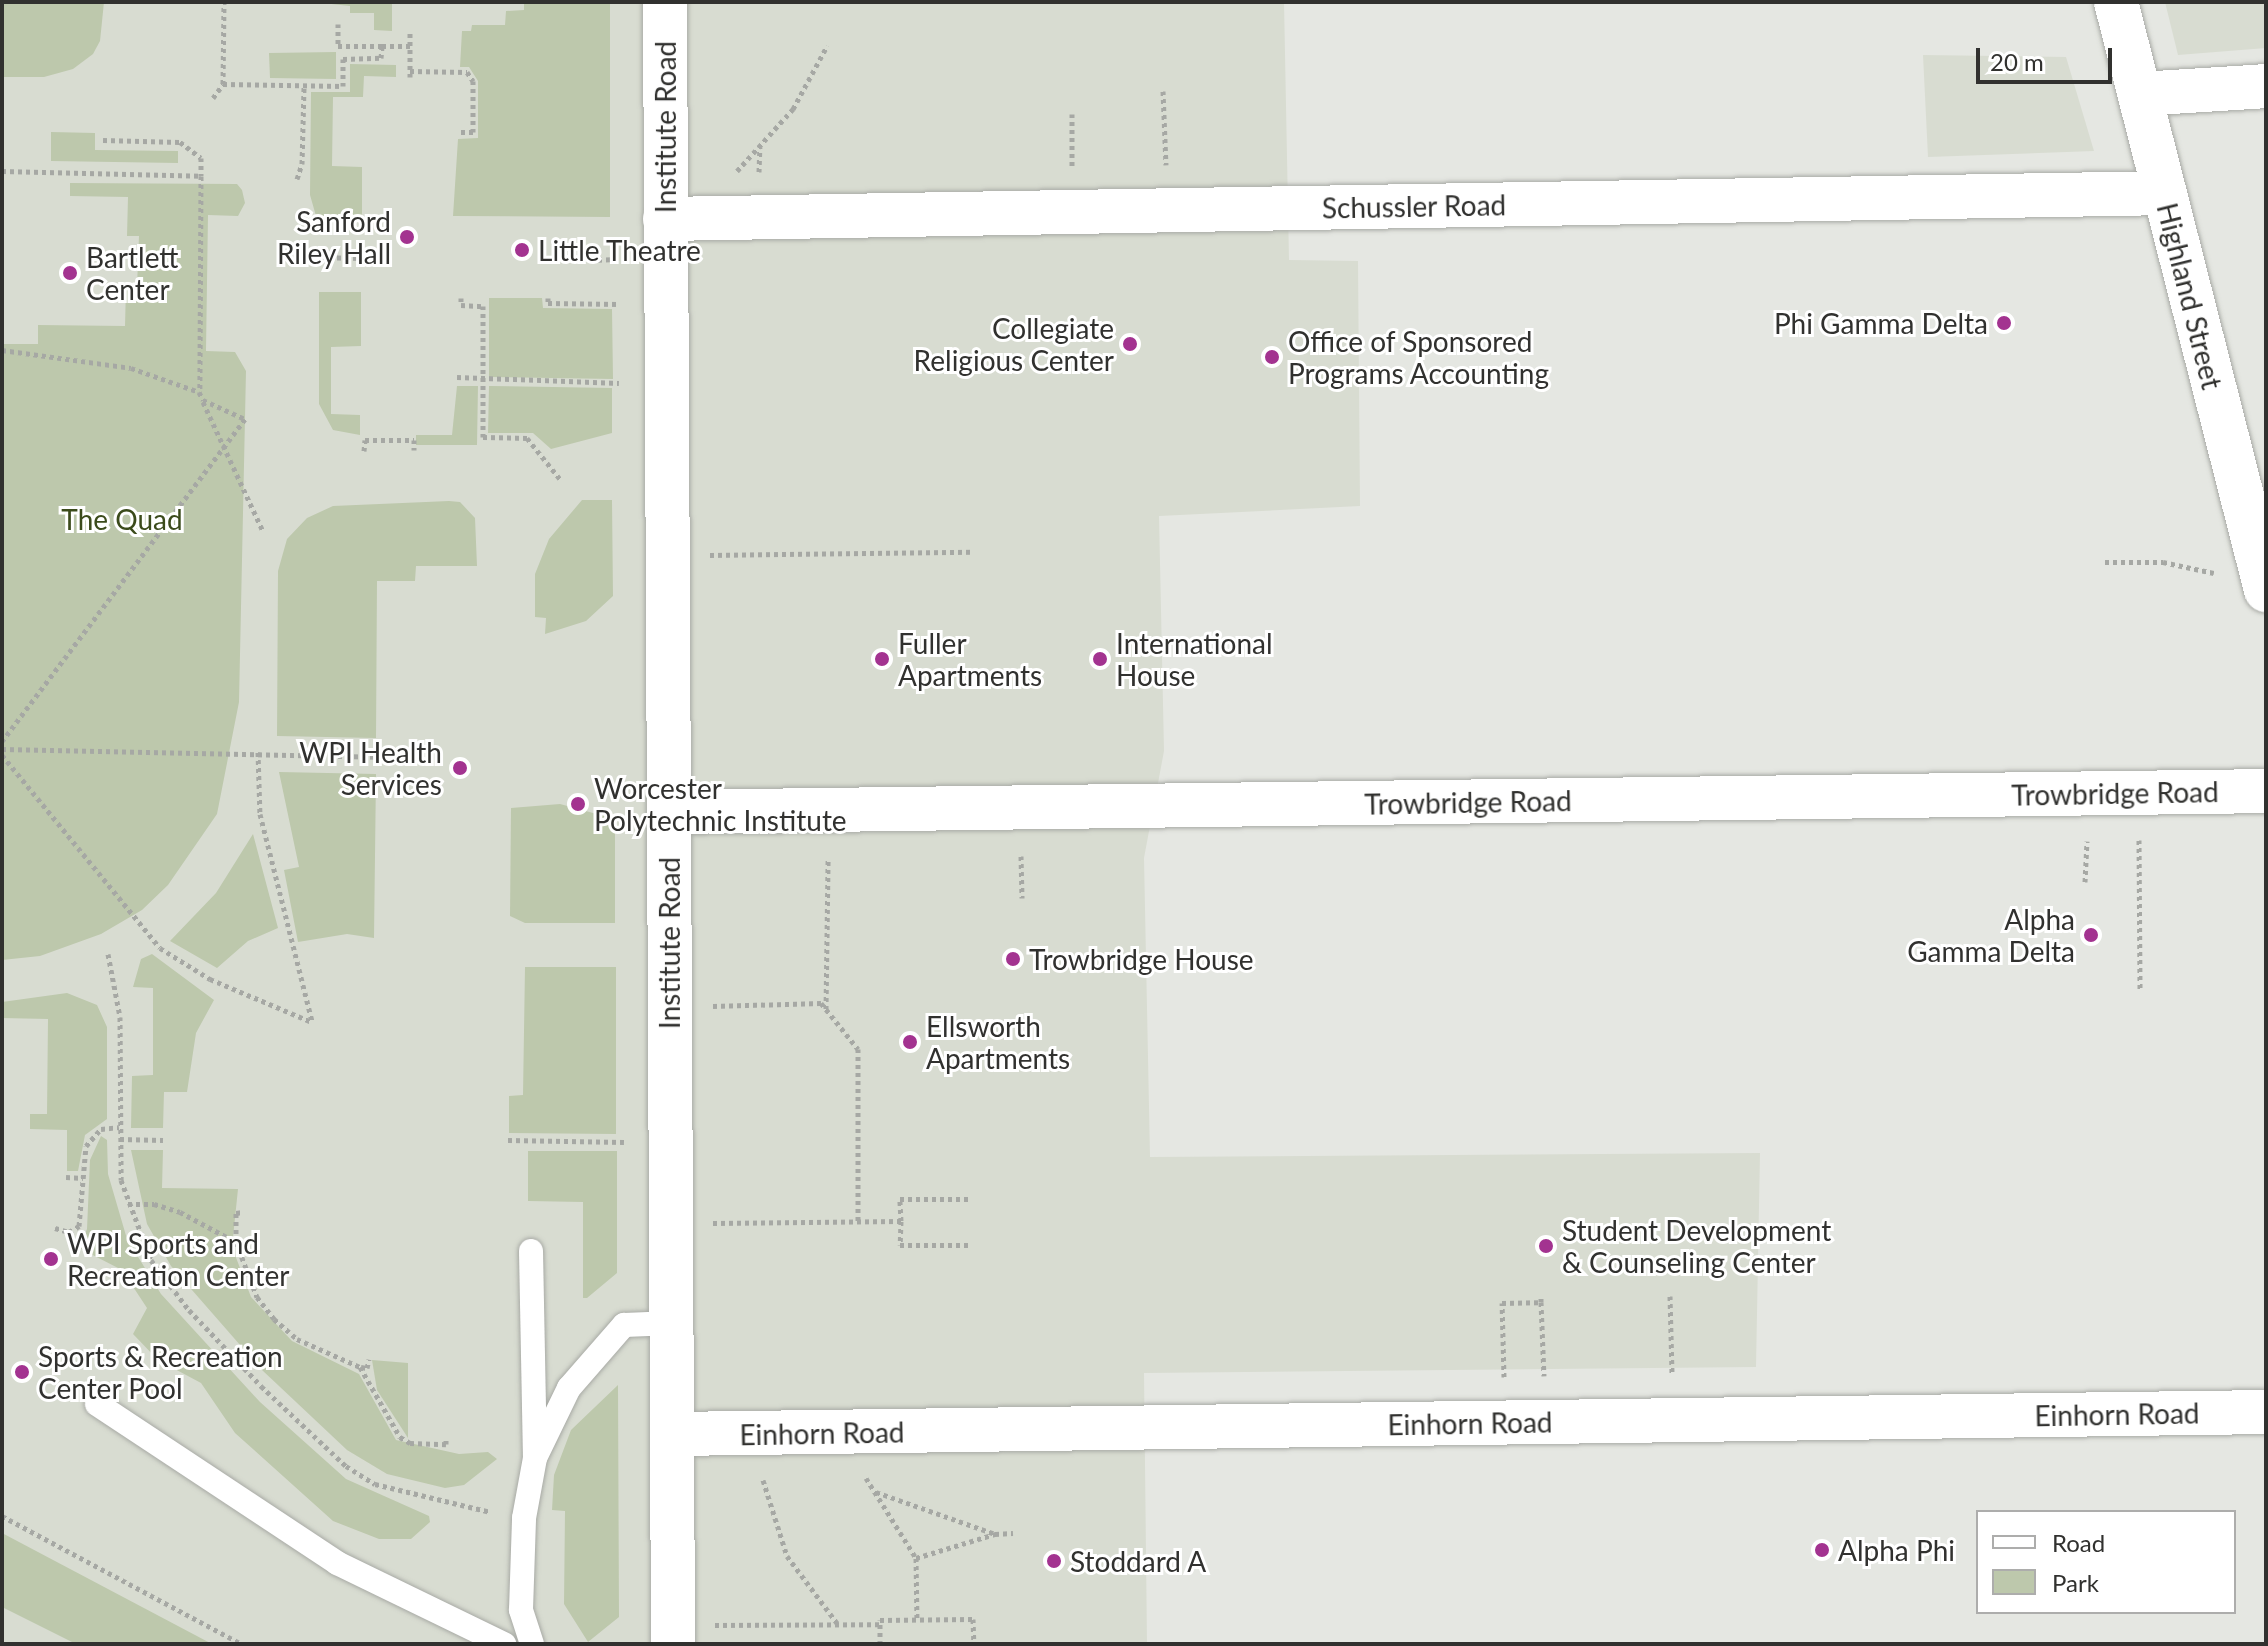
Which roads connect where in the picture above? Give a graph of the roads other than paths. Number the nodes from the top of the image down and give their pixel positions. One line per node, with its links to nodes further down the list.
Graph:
1 (665, 2): 6 (main road, Institute Road)
2 (2116, 2): 4 (main road, Highland Street)
3 (2266, 86): 4 (main road)
4 (2140, 94): 5 (main road, Highland Street)
5 (2164, 193): 6 (main road, Schussler Road); 7 (main road, Highland Street)
6 (665, 219): 10 (main road, Institute Road)
7 (2253, 490): 8 (main road, Highland Street)
8 (2266, 590)
9 (2266, 791): 10 (main road, Trowbridge Road)
10 (669, 812): 12 (main road, Institute Road)
11 (531, 1251): 16 (lane)
12 (673, 1323): 15 (main road, Institute Road); 16 (lane)
13 (97, 1404): 17 (lane)
14 (2266, 1412): 15 (main road, Einhorn Road)
15 (673, 1434): 19 (main road, Institute Road)
16 (535, 1458): 18 (lane)
17 (504, 1644)
18 (532, 1644)
19 (673, 1644)

